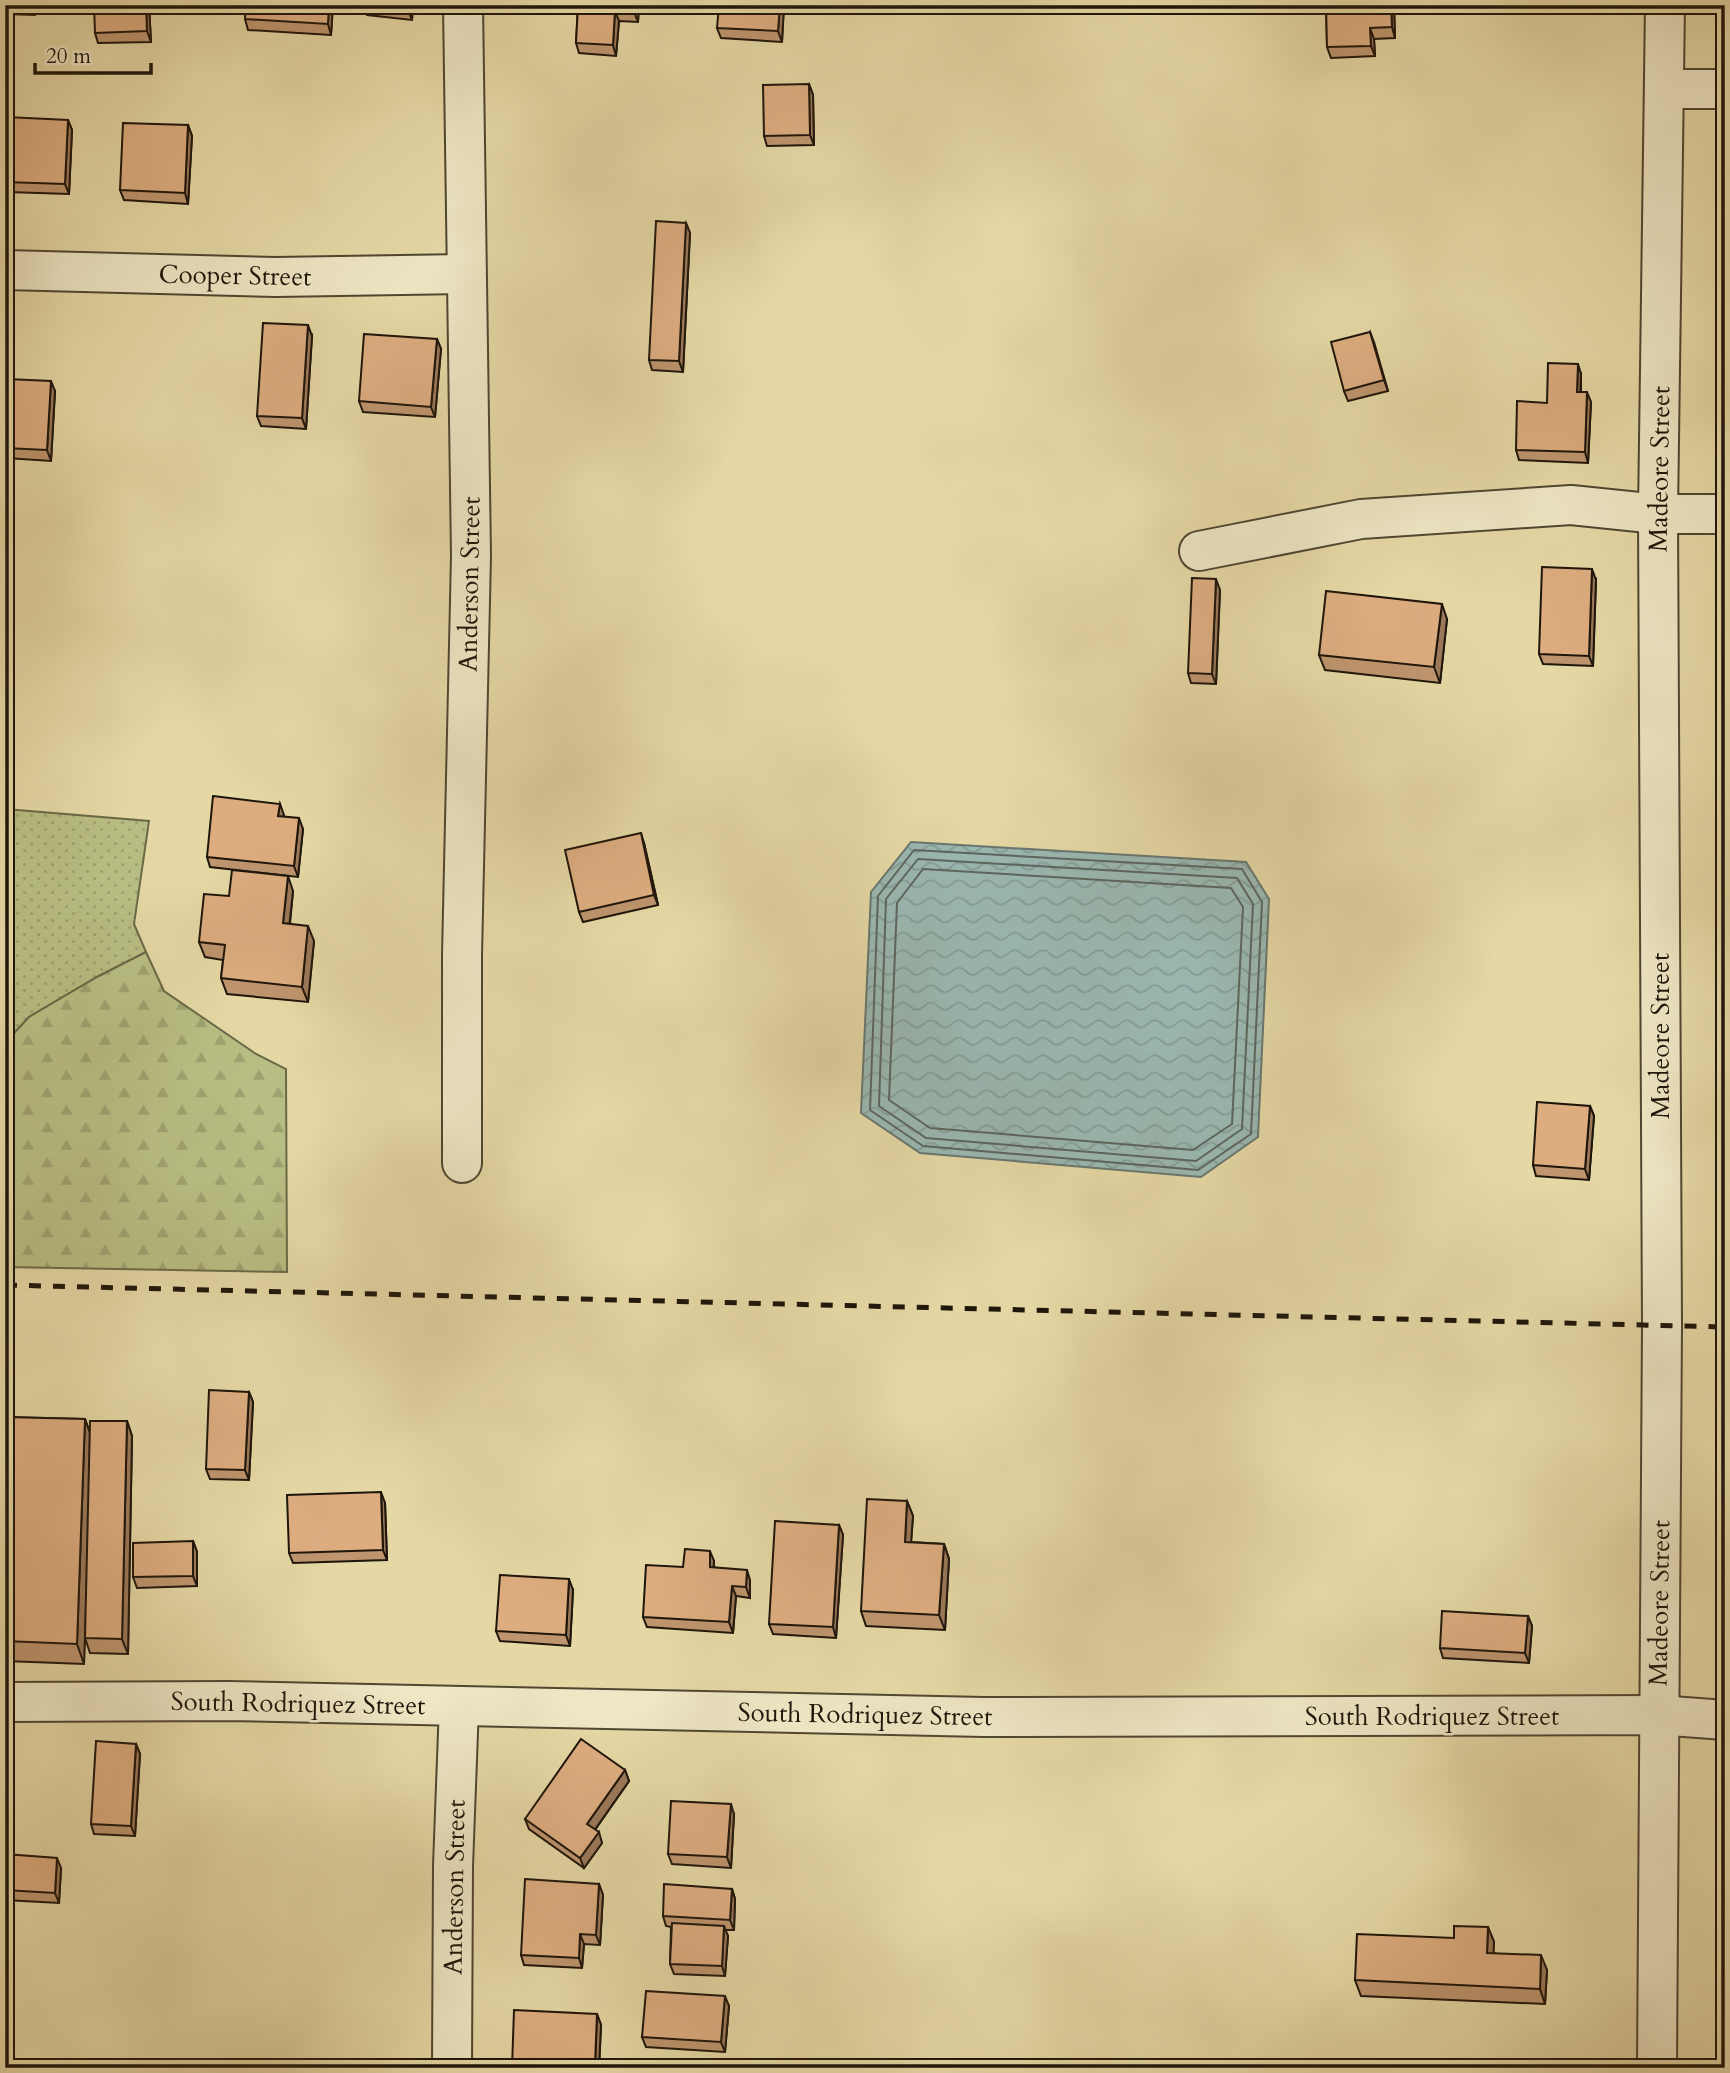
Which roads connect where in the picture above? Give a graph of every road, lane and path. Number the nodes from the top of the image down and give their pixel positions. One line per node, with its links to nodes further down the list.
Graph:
1 (463, 5): 6 (street, Anderson Street)
2 (1665, 5): 3 (street, Madeore Street)
3 (1664, 89): 4 (street); 7 (street, Madeore Street)
4 (1725, 89)
5 (5, 270): 6 (street, Cooper Street)
6 (465, 274): 10 (street, Anderson Street)
7 (1658, 514): 8 (street); 9 (street); 13 (street, Madeore Street)
8 (1725, 514)
9 (1199, 551)
10 (462, 1163)
11 (5, 1702): 12 (street, South Rodriquez Street)
12 (459, 1706): 13 (street, South Rodriquez Street); 15 (street, Anderson Street)
13 (1658, 1715): 14 (street, South Rodriquez Street); 16 (street, Madeore Street)
14 (1725, 1720)
15 (452, 2068)
16 (1657, 2068)

